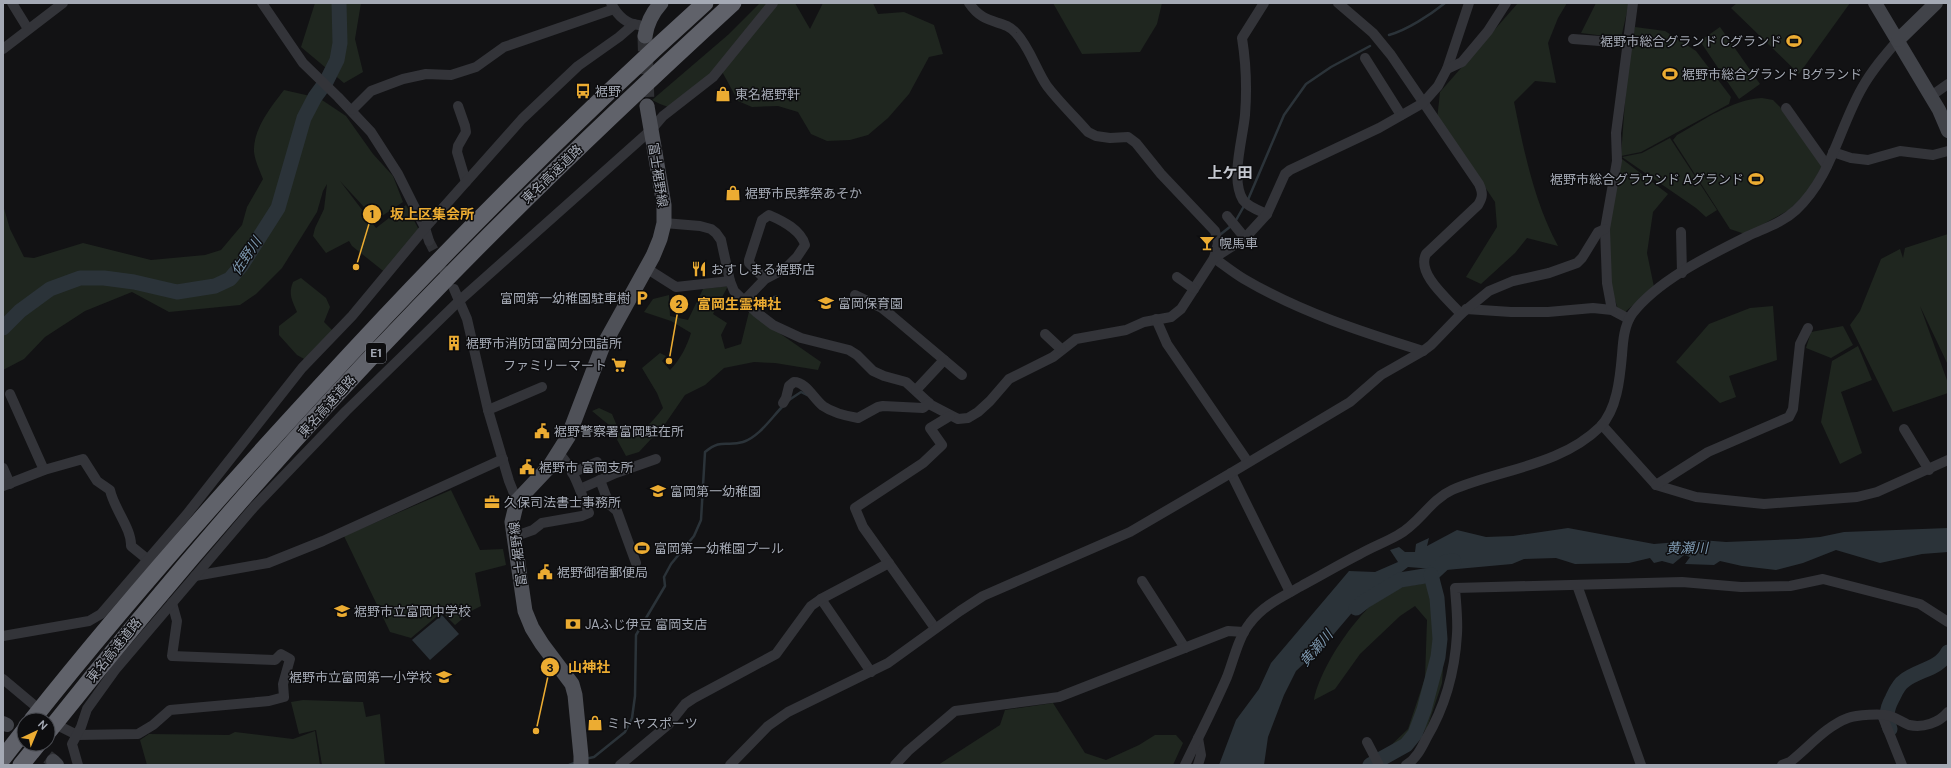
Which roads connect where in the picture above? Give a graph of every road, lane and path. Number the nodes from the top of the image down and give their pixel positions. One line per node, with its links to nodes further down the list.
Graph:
1 (12, 3): 17 (street)
2 (63, 3): 17 (street)
3 (262, 3): 31 (street)
4 (661, 3): 18 (main road)
5 (705, 3): 111 (highway, 東名高速道路 / E1)
6 (733, 3): 114 (highway, 東名高速道路 / E1)
7 (773, 3): 33 (street)
8 (969, 3): 47 (street)
9 (1264, 3): 39 (street)
10 (1338, 3): 27 (street)
11 (1469, 3): 24 (street)
12 (1506, 3): 24 (street)
13 (1633, 3): 21 (street)
14 (1875, 3): 20 (street)
15 (1936, 3): 20 (street)
16 (613, 6): 18 (street); 31 (street)
17 (28, 29): 22 (street)
18 (642, 29): 38 (street)
19 (1573, 39): 21 (street)
20 (1898, 40): 26 (street); 36 (street)
21 (1627, 43): 43 (street)
22 (3, 49)
23 (1365, 58): 32 (street)
24 (1447, 69): 27 (street)
25 (1948, 84): 26 (street)
26 (1931, 96): 34 (street)
27 (1423, 103): 32 (street); 59 (street)
28 (458, 106): 38 (street)
29 (647, 106): 33 (main road, 富士裾野線)
30 (1786, 108): 37 (street)
31 (352, 110): 42 (street)
32 (1401, 115): 39 (street)
33 (651, 130): 41 (main road, 富士裾野線); 56 (street)
34 (1948, 131)
35 (1948, 151): 36 (street)
36 (1833, 152): 37 (street)
37 (1827, 166): 49 (street)
38 (466, 182): 42 (street)
39 (1267, 214): 45 (street)
40 (1227, 216): 45 (street)
41 (664, 223): 48 (main road, 富士裾野線); 52 (street)
42 (425, 228): 46 (street); 94 (street)
43 (1604, 229): 58 (street); 59 (street)
44 (1681, 232): 49 (street)
45 (1245, 238): 47 (street)
46 (429, 241)
47 (1214, 258): 54 (street); 65 (street)
48 (646, 268): 52 (street); 77 (main road, 富士裾野線)
49 (1682, 273): 61 (street)
50 (1177, 277): 54 (street)
51 (765, 279): 51 (street); 57 (street)
52 (730, 281): 57 (street)
53 (454, 289): 56 (street)
54 (1194, 289): 60 (street)
55 (855, 295): 66 (street)
56 (459, 301): 73 (street); 97 (street)
57 (744, 301): 69 (street)
58 (1612, 310): 59 (street); 61 (street)
59 (1464, 311): 65 (street)
60 (1156, 319): 64 (street); 82 (street)
61 (1629, 319): 75 (street)
62 (1808, 328): 90 (street)
63 (1045, 334): 64 (street)
64 (1061, 349): 74 (street)
65 (1423, 352): 82 (street)
66 (944, 360): 67 (street); 69 (street)
67 (962, 375)
68 (542, 387): 73 (street)
69 (916, 390): 72 (street)
70 (10, 394): 84 (street)
71 (783, 403): 72 (street)
72 (929, 403): 74 (street)
73 (488, 410): 78 (street)
74 (950, 416): 96 (street)
75 (1602, 425): 90 (street); 100 (street)
76 (1904, 429): 85 (street)
77 (559, 454): 86 (street); 92 (main road, 富士裾野線)
78 (503, 459): 92 (street); 97 (street)
79 (656, 459): 88 (street)
80 (1948, 460): 85 (street)
81 (597, 462): 86 (street)
82 (1248, 462): 87 (street)
83 (3, 468): 89 (street)
84 (44, 470): 89 (street); 94 (street)
85 (1929, 470): 90 (street)
86 (572, 473): 91 (street)
87 (1231, 473): 100 (street); 104 (street)
88 (600, 480): 91 (street); 95 (street)
89 (7, 485)
90 (1656, 485)
91 (580, 489): 93 (street)
92 (517, 501): 93 (main road, 富士裾野線)
93 (513, 537): 124 (main road, 富士裾野線)
94 (147, 559): 106 (street)
95 (636, 563)
96 (889, 563): 101 (street); 104 (street)
97 (195, 576): 102 (street)
98 (1142, 581): 107 (street)
99 (1577, 585): 103 (street); 131 (street); 132 (street)
100 (1290, 592): 105 (street)
101 (821, 599): 108 (street); 125 (street)
102 (172, 603): 116 (street); 116 (street)
103 (1948, 622)
104 (935, 628): 108 (street)
105 (1244, 632): 107 (street); 117 (street)
106 (3, 636)
107 (1185, 648): 127 (street)
108 (870, 672): 126 (street)
109 (3, 679): 110 (street)
110 (32, 712)
111 (34, 712)
112 (1884, 715): 113 (street); 133 (street); 134 (street)
113 (1947, 716)
114 (56, 728)
115 (56, 729): 116 (street)
116 (77, 735): 123 (street)
117 (1198, 738): 128 (street); 129 (street)
118 (16, 741): 121 (highway)
119 (1367, 742): 130 (street)
120 (32, 752): 122 (highway)
121 (3, 758)
122 (22, 765)
123 (78, 765)
124 (581, 765)
125 (620, 765)
126 (730, 765)
127 (896, 765)
128 (1185, 765)
129 (1198, 765)
130 (1380, 765)
131 (1406, 765)
132 (1641, 765)
133 (1782, 765)
134 (1902, 765)

